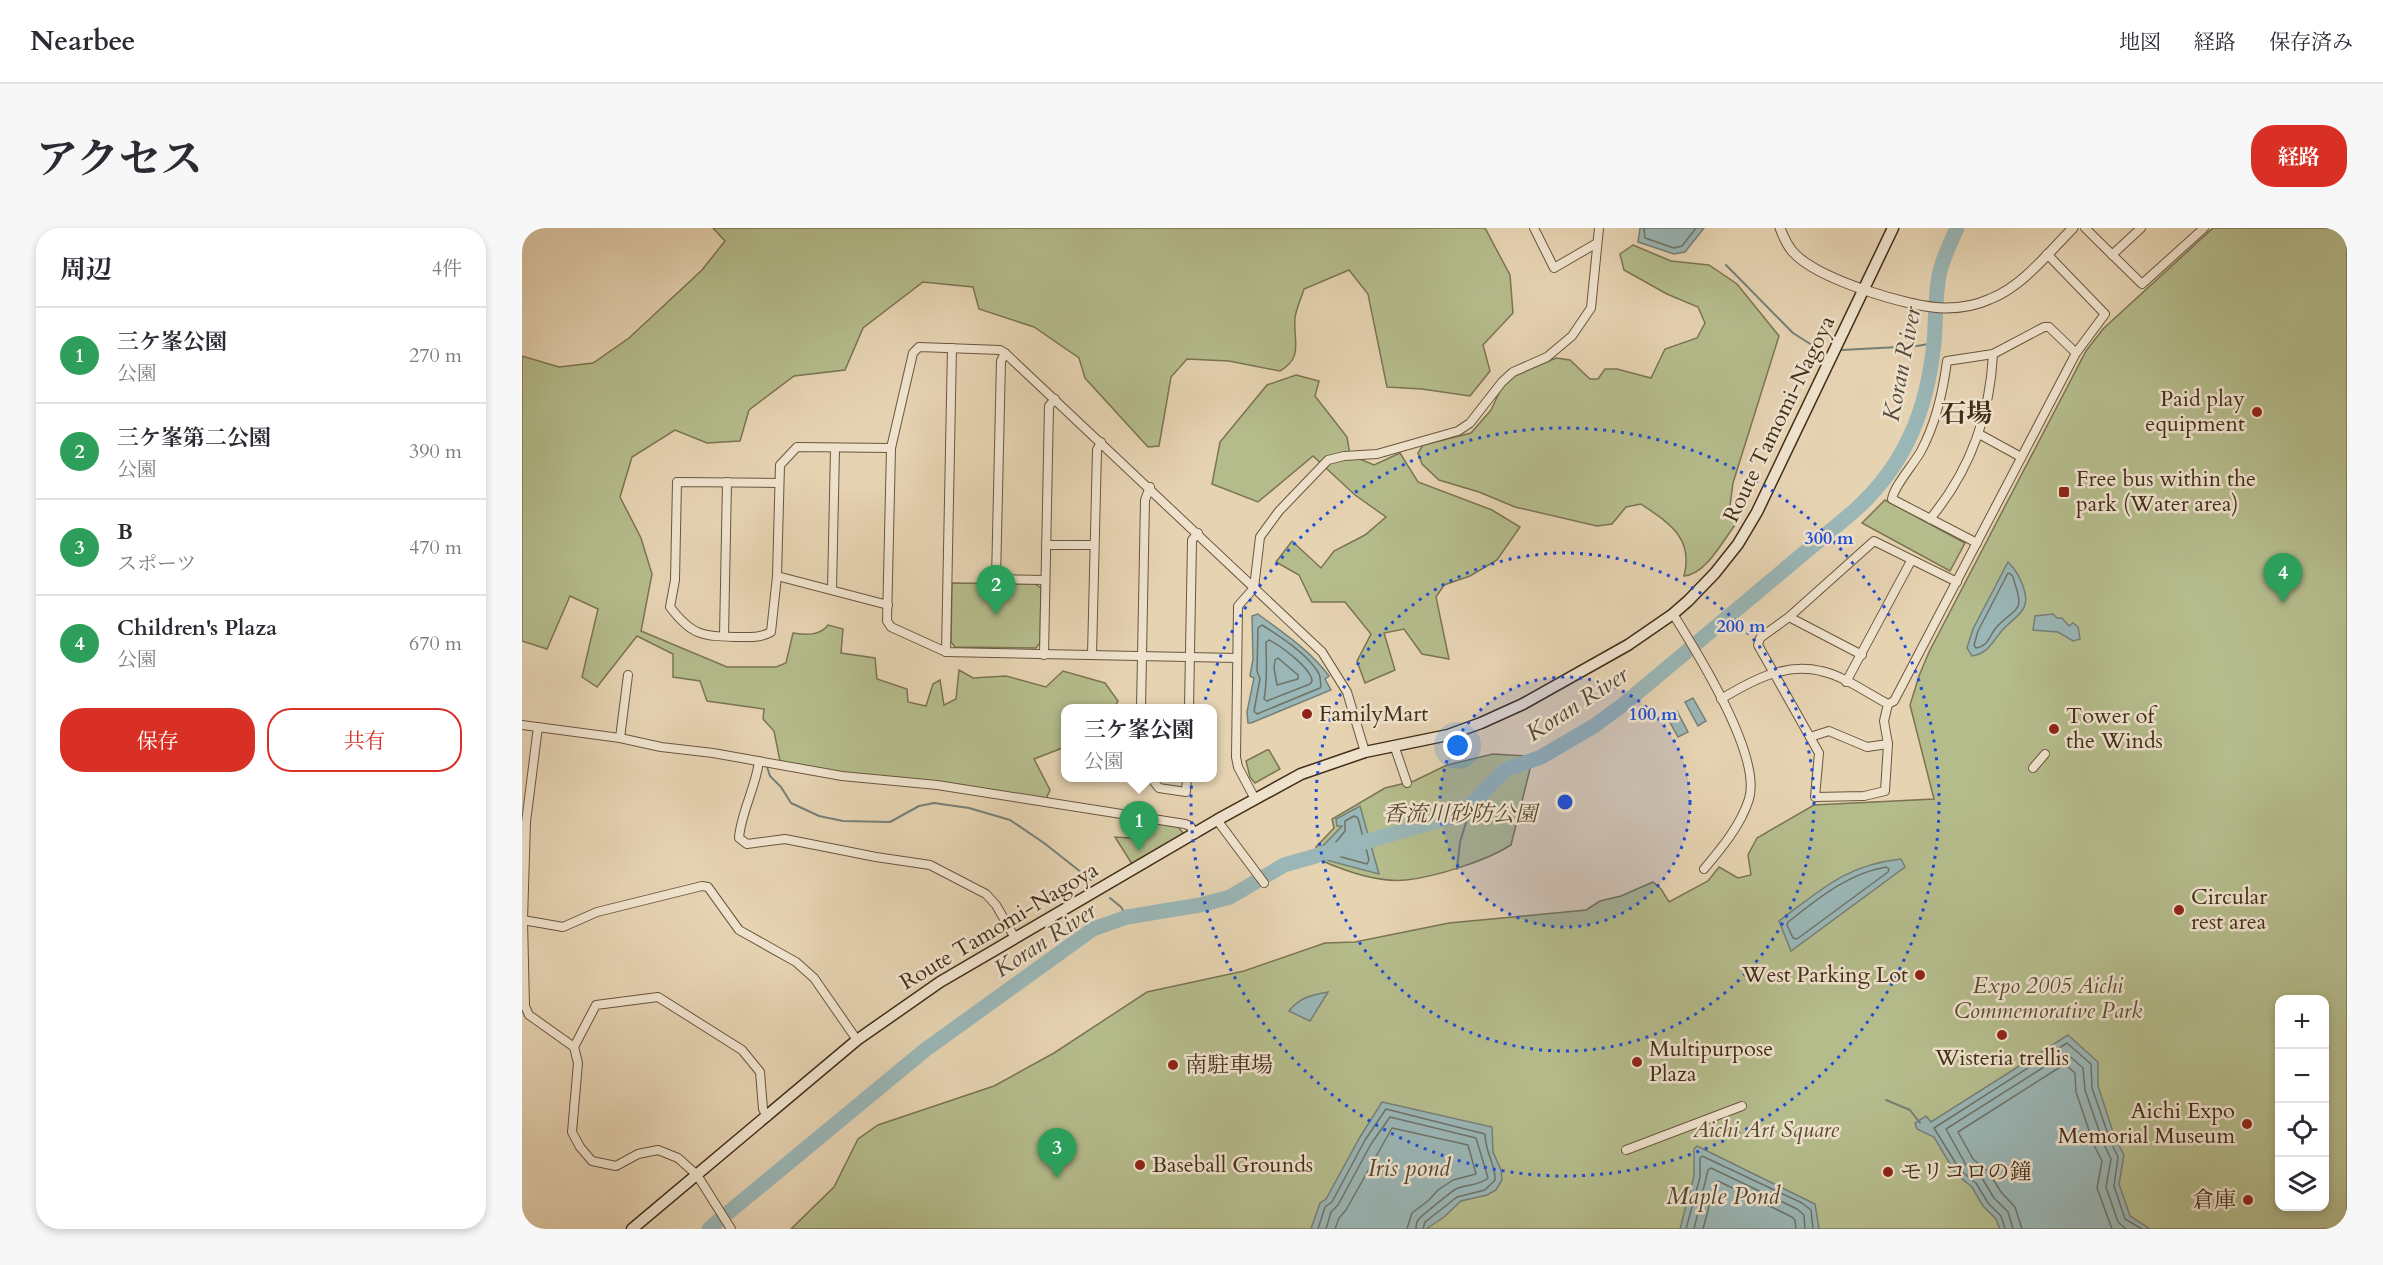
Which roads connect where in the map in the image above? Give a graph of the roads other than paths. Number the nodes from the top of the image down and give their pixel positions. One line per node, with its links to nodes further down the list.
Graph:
1 (1534, 228): 9 (street)
2 (1599, 228): 9 (street)
3 (1780, 228): 12 (street)
4 (1893, 228): 12 (main road, Route Tamomi-Nagoya)
5 (2073, 228): 10 (street)
6 (2085, 228): 11 (street)
7 (2141, 228): 11 (street)
8 (2205, 228): 11 (street)
9 (1597, 243): 35 (street)
10 (2047, 254): 12 (street); 15 (street)
11 (2112, 255)
12 (1863, 290): 38 (main road, Route Tamomi-Nagoya)
13 (952, 348): 14 (street); 20 (street); 41 (street)
14 (1005, 353): 17 (street); 33 (street)
15 (2076, 353): 16 (street); 22 (street)
16 (1993, 354): 18 (street); 26 (street)
17 (1055, 399): 19 (street); 29 (street)
18 (1978, 434): 22 (street); 26 (street)
19 (1101, 442): 25 (street); 30 (street)
20 (891, 447): 21 (street); 37 (street)
21 (835, 449): 24 (street); 36 (street)
22 (2021, 457): 28 (street)
23 (727, 482): 24 (street); 40 (street); 40 (street)
24 (778, 483): 32 (street)
25 (1150, 487): 27 (street); 45 (street)
26 (1930, 519): 28 (street)
27 (1198, 533): 35 (street); 46 (street)
28 (1977, 543): 34 (street)
29 (1046, 545): 30 (street); 33 (street)
30 (1094, 545): 44 (street)
31 (1911, 561): 34 (street); 39 (street); 43 (street)
32 (777, 576): 36 (street); 40 (street)
33 (1045, 580): 42 (street)
34 (1958, 582): 54 (street)
35 (1254, 588): 47 (street); 61 (street)
36 (832, 590): 37 (street)
37 (888, 605): 41 (street)
38 (1673, 614): 51 (street); 60 (main road, Route Tamomi-Nagoya)
39 (1789, 617): 43 (street); 48 (street)
40 (724, 636)
41 (946, 652): 42 (street)
42 (1044, 655): 44 (street)
43 (1862, 655): 50 (street)
44 (1092, 656): 45 (street)
45 (1142, 657): 46 (street); 52 (street)
46 (1190, 657): 47 (street); 53 (street)
47 (1237, 658): 68 (street)
48 (1773, 672): 50 (street); 51 (street); 57 (street)
49 (628, 675): 58 (street)
50 (1846, 682): 54 (street)
51 (1720, 699): 71 (street)
52 (1141, 704)
53 (1189, 704)
54 (1888, 704): 59 (street)
55 (522, 725): 56 (street)
56 (538, 727): 58 (street); 73 (street)
57 (1810, 737): 59 (street); 59 (street)
58 (620, 738): 63 (street)
59 (1888, 744)
60 (1394, 746): 61 (main road, Route Tamomi-Nagoya); 67 (street)
61 (1365, 752): 68 (main road, Route Tamomi-Nagoya)
62 (2045, 753): 64 (street)
63 (759, 761): 70 (street); 74 (street)
64 (2033, 768)
65 (1155, 782): 66 (street)
66 (1187, 782)
67 (1407, 783)
68 (1255, 799): 69 (main road, Route Tamomi-Nagoya)
69 (1218, 820): 70 (main road, Route Tamomi-Nagoya); 72 (street)
70 (1195, 834): 74 (main road, Route Tamomi-Nagoya)
71 (1704, 869)
72 (1264, 883)
73 (523, 920): 75 (street); 76 (street)
74 (1015, 938): 75 (main road, Route Tamomi-Nagoya)
75 (857, 1040): 78 (main road, Route Tamomi-Nagoya)
76 (574, 1047): 78 (street); 80 (street)
77 (1742, 1106): 79 (street)
78 (767, 1117): 80 (main road, Route Tamomi-Nagoya)
79 (1626, 1150)
80 (698, 1175): 81 (main road, Route Tamomi-Nagoya); 82 (street)
81 (632, 1229)
82 (731, 1229)

